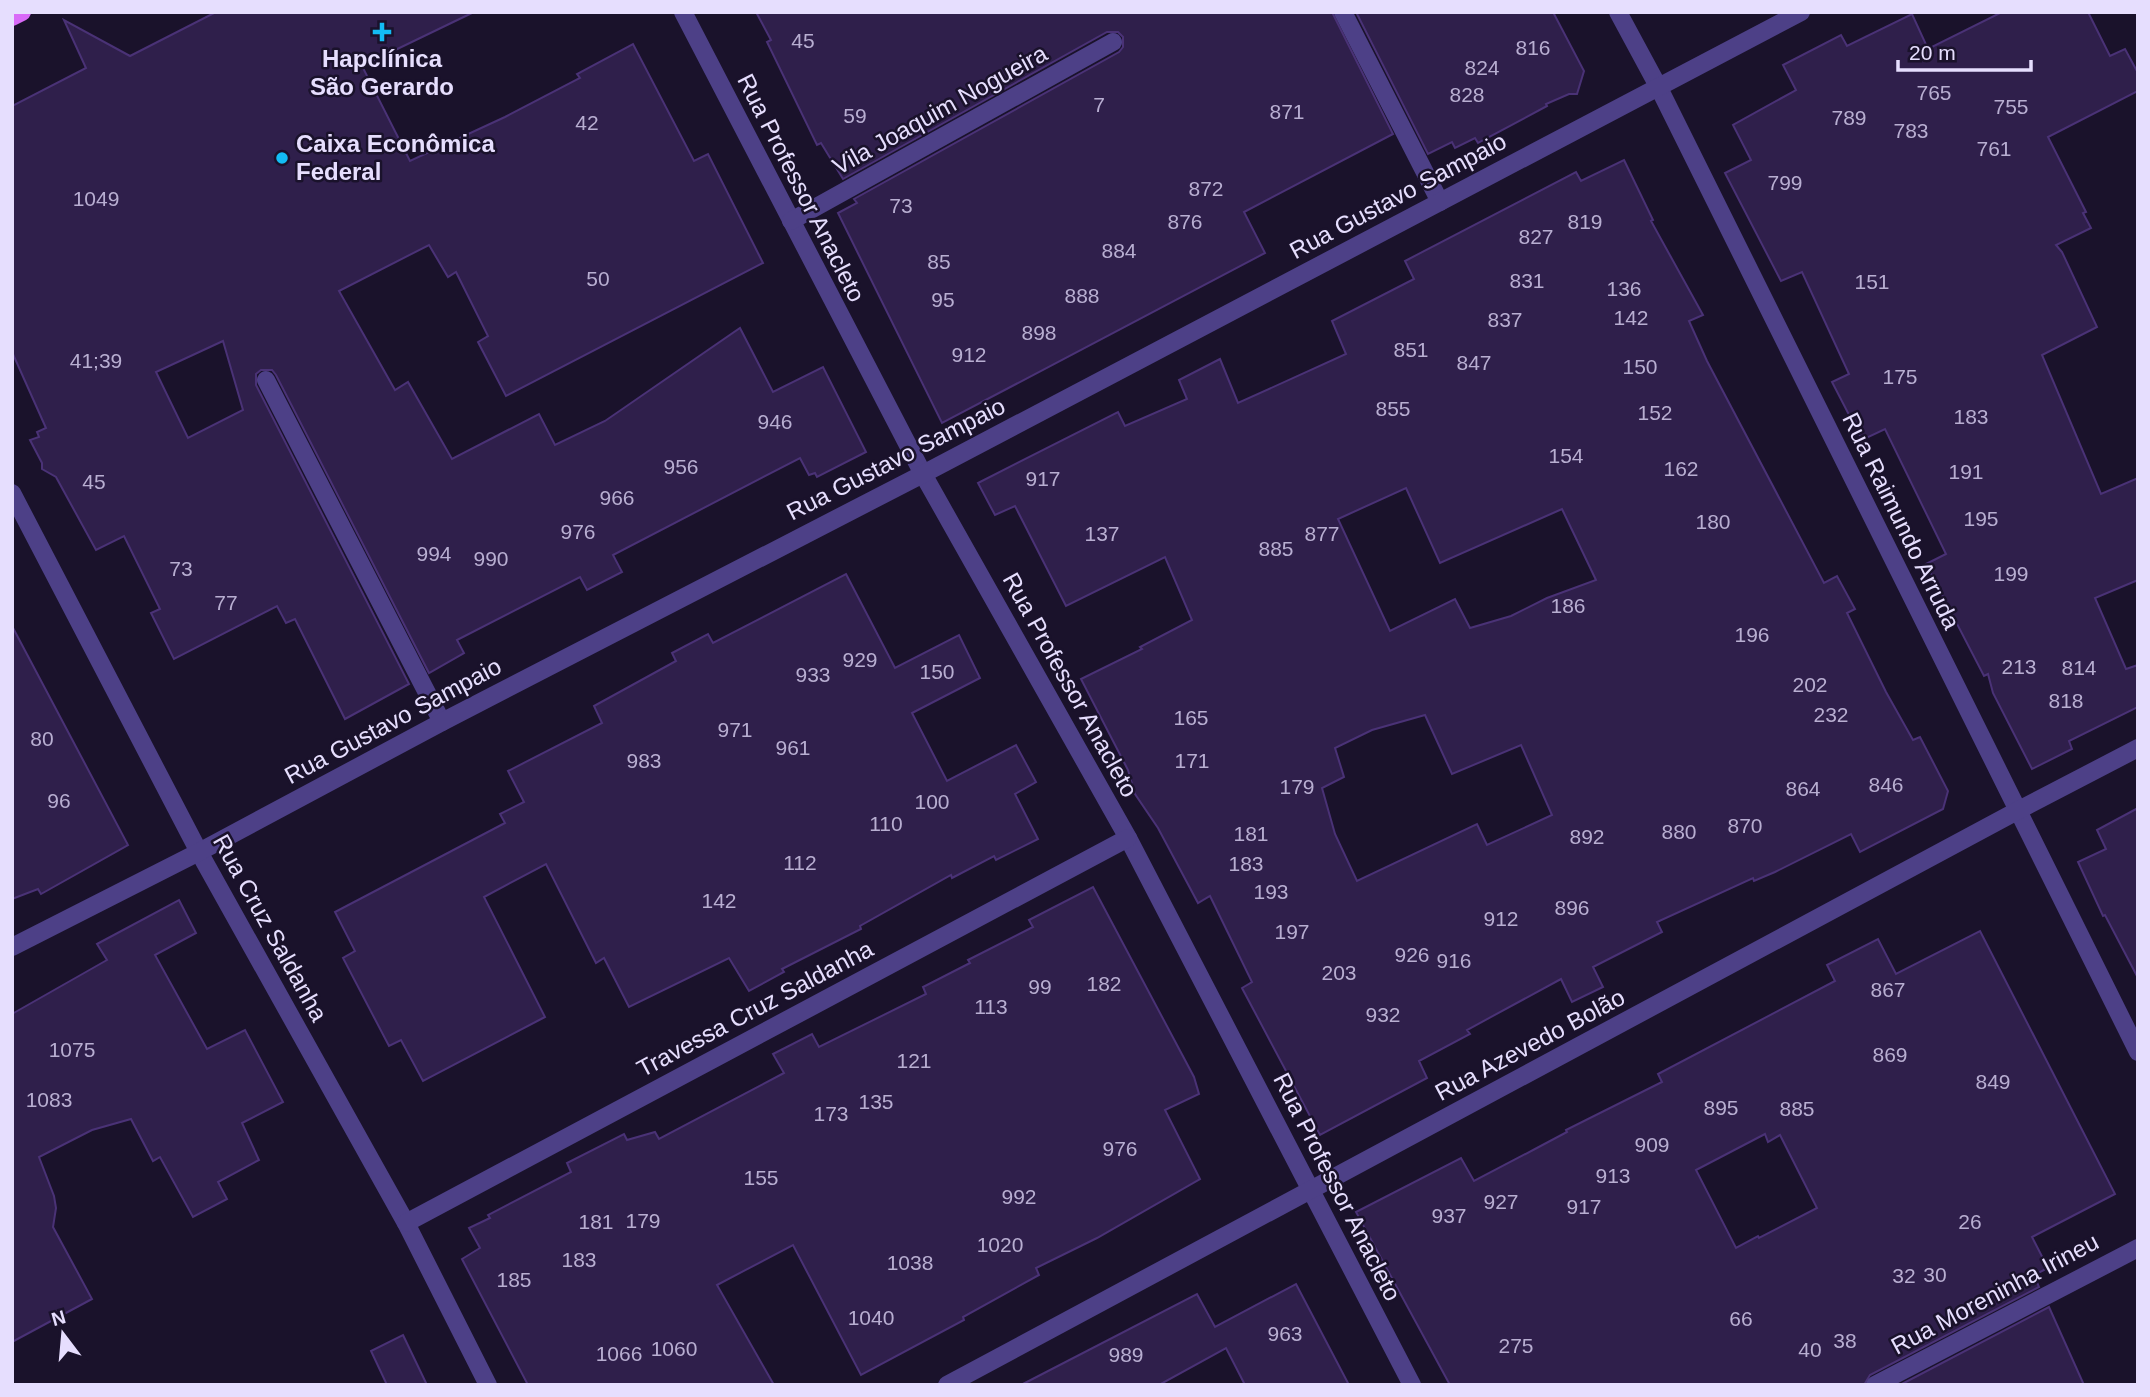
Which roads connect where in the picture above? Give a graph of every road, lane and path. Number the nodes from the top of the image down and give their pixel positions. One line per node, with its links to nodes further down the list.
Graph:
1 (22, 12): 6 (main road)
2 (683, 12): 10 (street, Rua Professor Anacleto)
3 (1343, 12): 9 (street)
4 (1618, 12): 8 (street, Rua Raimundo Arruda)
5 (1801, 12): 8 (street, Rua Gustavo Sampaio)
6 (12, 17)
7 (1113, 42): 10 (street, Vila Joaquim Nogueira)
8 (1659, 88): 9 (street, Rua Gustavo Sampaio); 16 (street, Rua Raimundo Arruda)
9 (1440, 202): 12 (street, Rua Gustavo Sampaio)
10 (791, 221): 12 (street, Rua Professor Anacleto)
11 (266, 380): 14 (street)
12 (923, 474): 14 (street, Rua Gustavo Sampaio); 17 (street, Rua Professor Anacleto)
13 (12, 493): 18 (street, Rua Cruz Saldanha)
14 (442, 722): 18 (street, Rua Gustavo Sampaio)
15 (2138, 748): 16 (street, Rua Azevedo Bolão)
16 (2017, 811): 20 (street, Rua Raimundo Arruda); 21 (street, Rua Azevedo Bolão)
17 (1128, 838): 21 (street, Rua Professor Anacleto); 22 (street, Travessa Cruz Saldanha)
18 (199, 852): 19 (street, Rua Gustavo Sampaio); 22 (street, Rua Cruz Saldanha)
19 (12, 947)
20 (2138, 1052)
21 (1312, 1190): 25 (street, Rua Azevedo Bolão); 26 (street, Rua Professor Anacleto)
22 (405, 1223): 24 (street, Rua Cruz Saldanha)
23 (2138, 1248): 27 (street, Rua Moreninha Irineu)
24 (488, 1385)
25 (947, 1385)
26 (1412, 1385)
27 (1875, 1385)

